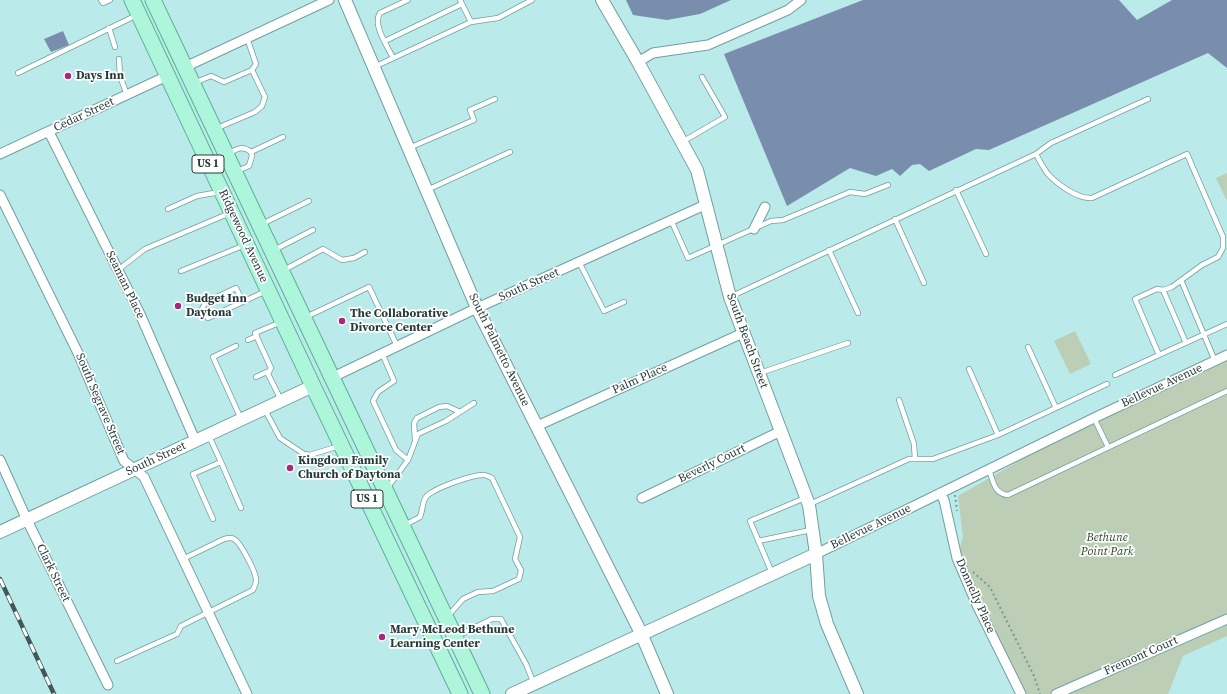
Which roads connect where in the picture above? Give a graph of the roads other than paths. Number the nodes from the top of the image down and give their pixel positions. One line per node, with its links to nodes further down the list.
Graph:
1 (101, 0): 2 (lane)
2 (110, 0)
3 (132, 0): 12 (main road, Ridgewood Avenue / US 1)
4 (153, 0): 23 (main road, Ridgewood Avenue / US 1)
5 (329, 0): 16 (street)
6 (345, 0): 22 (street, South Palmetto Avenue)
7 (408, 0): 17 (lane)
8 (532, 0): 13 (lane)
9 (602, 0): 21 (street, South Beach Street)
10 (801, 0): 21 (street)
11 (461, 2): 13 (lane); 17 (lane)
12 (138, 14): 14 (lane); 15 (main road, Ridgewood Avenue / US 1)
13 (471, 22): 19 (lane)
14 (109, 28): 18 (lane); 25 (lane)
15 (149, 37): 23 (main road); 26 (main road, Ridgewood Avenue / US 1)
16 (247, 38): 23 (street); 24 (lane)
17 (385, 41): 19 (lane)
18 (115, 47)
19 (393, 58): 22 (lane)
20 (119, 59): 29 (lane)
21 (638, 62): 35 (street, South Beach Street)
22 (374, 66): 36 (street, South Palmetto Avenue)
23 (185, 67): 28 (main road, Ridgewood Avenue / US 1)
24 (252, 70): 28 (lane); 32 (lane)
25 (18, 73)
26 (167, 76): 28 (main road); 29 (street, Cedar Street); 46 (main road, Ridgewood Avenue / US 1)
27 (702, 77): 35 (lane)
28 (195, 89): 32 (main road, Ridgewood Avenue / US 1)
29 (127, 94): 33 (street, Cedar Street)
30 (495, 99): 36 (lane)
31 (1148, 99): 41 (lane)
32 (214, 129): 40 (main road, Ridgewood Avenue / US 1)
33 (49, 132): 39 (street, Cedar Street); 65 (street, Seaman Place)
34 (283, 137): 37 (lane)
35 (682, 142): 49 (street, South Beach Street)
36 (409, 148): 44 (street, South Palmetto Avenue)
37 (251, 152): 40 (lane); 42 (lane)
38 (510, 152): 44 (lane)
39 (0, 154)
40 (226, 154): 42 (main road, Ridgewood Avenue / US 1)
41 (1036, 154): 45 (lane); 68 (lane)
42 (234, 172): 55 (main road, Ridgewood Avenue / US 1)
43 (888, 185): 56 (lane)
44 (426, 190): 75 (street, South Palmetto Avenue)
45 (956, 190): 53 (lane); 63 (lane)
46 (222, 192): 51 (lane); 52 (main road, Ridgewood Avenue / US 1)
47 (0, 195): 124 (street, South Segrave Street)
48 (309, 201): 55 (lane)
49 (707, 204): 54 (street, South Street); 59 (street, South Beach Street)
50 (765, 207): 56 (street)
51 (168, 209)
52 (231, 212): 58 (main road, Ridgewood Avenue / US 1); 65 (lane)
53 (895, 219): 60 (lane); 69 (lane)
54 (671, 220): 59 (lane); 64 (street, South Street)
55 (259, 225): 61 (main road, Ridgewood Avenue / US 1)
56 (754, 229): 59 (lane)
57 (313, 230): 61 (lane)
58 (246, 244): 66 (lane); 70 (main road, Ridgewood Avenue / US 1)
59 (717, 245): 72 (street, South Beach Street)
60 (829, 250): 72 (lane); 76 (lane)
61 (271, 251): 67 (main road, Ridgewood Avenue / US 1)
62 (365, 252): 67 (lane)
63 (986, 254)
64 (579, 262): 74 (lane); 75 (street, South Street)
65 (118, 270): 116 (street, Seaman Place)
66 (181, 271)
67 (281, 271): 77 (main road, Ridgewood Avenue / US 1)
68 (1181, 280): 71 (lane); 81 (lane)
69 (924, 283)
70 (268, 290): 73 (lane); 78 (main road, Ridgewood Avenue / US 1)
71 (1163, 290): 85 (lane); 91 (lane)
72 (730, 297): 80 (street, South Beach Street)
73 (243, 302): 73 (lane)
74 (624, 302)
75 (477, 308): 88 (street, South Street); 112 (street, South Palmetto Avenue)
76 (858, 313)
77 (303, 318): 88 (lane); 99 (main road, Ridgewood Avenue / US 1)
78 (282, 321): 82 (lane); 87 (main road, Ridgewood Avenue / US 1)
79 (1227, 324): 81 (lane)
80 (743, 332): 96 (street, South Beach Street); 112 (street, Palm Place)
81 (1204, 335): 85 (lane); 93 (lane)
82 (257, 336): 83 (lane); 95 (lane)
83 (248, 340)
84 (848, 343): 96 (lane)
85 (1186, 343): 91 (lane)
86 (236, 346): 111 (lane)
87 (294, 346): 99 (main road); 101 (main road, Ridgewood Avenue / US 1)
88 (397, 346): 90 (street, South Street)
89 (1028, 347): 107 (lane)
90 (382, 353): 99 (street, South Street); 122 (lane)
91 (1159, 355): 97 (lane)
92 (1227, 355): 93 (street, Bellevue Avenue)
93 (1215, 361): 110 (street, Bellevue Avenue)
94 (969, 369): 115 (lane)
95 (269, 371): 98 (lane); 103 (lane)
96 (758, 373): 113 (street, South Beach Street)
97 (1115, 375)
98 (256, 377)
99 (331, 378): 108 (main road, US 1)
100 (1106, 384): 107 (lane)
101 (313, 386): 103 (street, South Street); 108 (main road); 118 (main road, US 1)
102 (1227, 391): 119 (lane)
103 (282, 400): 106 (street, South Street)
104 (899, 400): 120 (lane)
105 (474, 403): 109 (lane)
106 (265, 408): 111 (street, South Street); 118 (lane)
107 (1056, 408): 115 (lane)
108 (347, 411): 126 (main road, US 1)
109 (460, 412): 117 (lane); 117 (lane)
110 (1094, 418): 119 (lane); 125 (street, Bellevue Avenue)
111 (241, 419): 114 (street, South Street)
112 (537, 426): 143 (street, South Palmetto Avenue)
113 (781, 431): 128 (street, Beverly Court); 129 (street, South Beach Street)
114 (208, 434): 116 (street, South Street); 123 (lane)
115 (998, 435): 120 (lane)
116 (195, 440): 124 (street, South Street)
117 (415, 442): 122 (lane)
118 (341, 446): 149 (main road, US 1)
119 (1108, 447): 125 (lane)
120 (915, 459): 129 (lane)
121 (0, 460): 132 (street, Clark Street)
122 (408, 460): 126 (lane)
123 (220, 462): 130 (lane); 131 (lane)
124 (133, 470): 132 (street, South Street); 138 (street, South Segrave Street)
125 (989, 470): 127 (street, Bellevue Avenue)
126 (385, 491): 133 (main road, US 1)
127 (940, 493): 137 (street, Bellevue Avenue); 154 (street, Donnelly Place)
128 (642, 498)
129 (808, 501): 134 (street, South Beach Street); 136 (lane)
130 (241, 508)
131 (213, 519)
132 (27, 520): 135 (street, South Street); 147 (street, Clark Street)
133 (402, 526): 141 (main road, US 1); 141 (lane)
134 (813, 530): 136 (lane); 137 (street, South Beach Street)
135 (0, 532)
136 (758, 541): 139 (lane)
137 (816, 554): 139 (street, Bellevue Avenue); 153 (street, South Beach Street)
138 (183, 559): 140 (street, South Segrave Street); 140 (lane)
139 (772, 573): 143 (street, Bellevue Avenue)
140 (208, 613): 145 (lane); 148 (street, South Segrave Street)
141 (446, 618): 144 (main road, US 1)
142 (1227, 618): 155 (street, Fremont Court)
143 (641, 633): 146 (street, Bellevue Avenue); 152 (street, South Palmetto Avenue)
144 (455, 637): 146 (lane); 150 (main road, US 1)
145 (117, 662)
146 (534, 684): 151 (street, Bellevue Avenue)
147 (108, 685)
148 (247, 694)
149 (460, 694)
150 (482, 694)
151 (512, 694)
152 (667, 694)
153 (857, 694)
154 (1021, 694)
155 (1056, 694)

